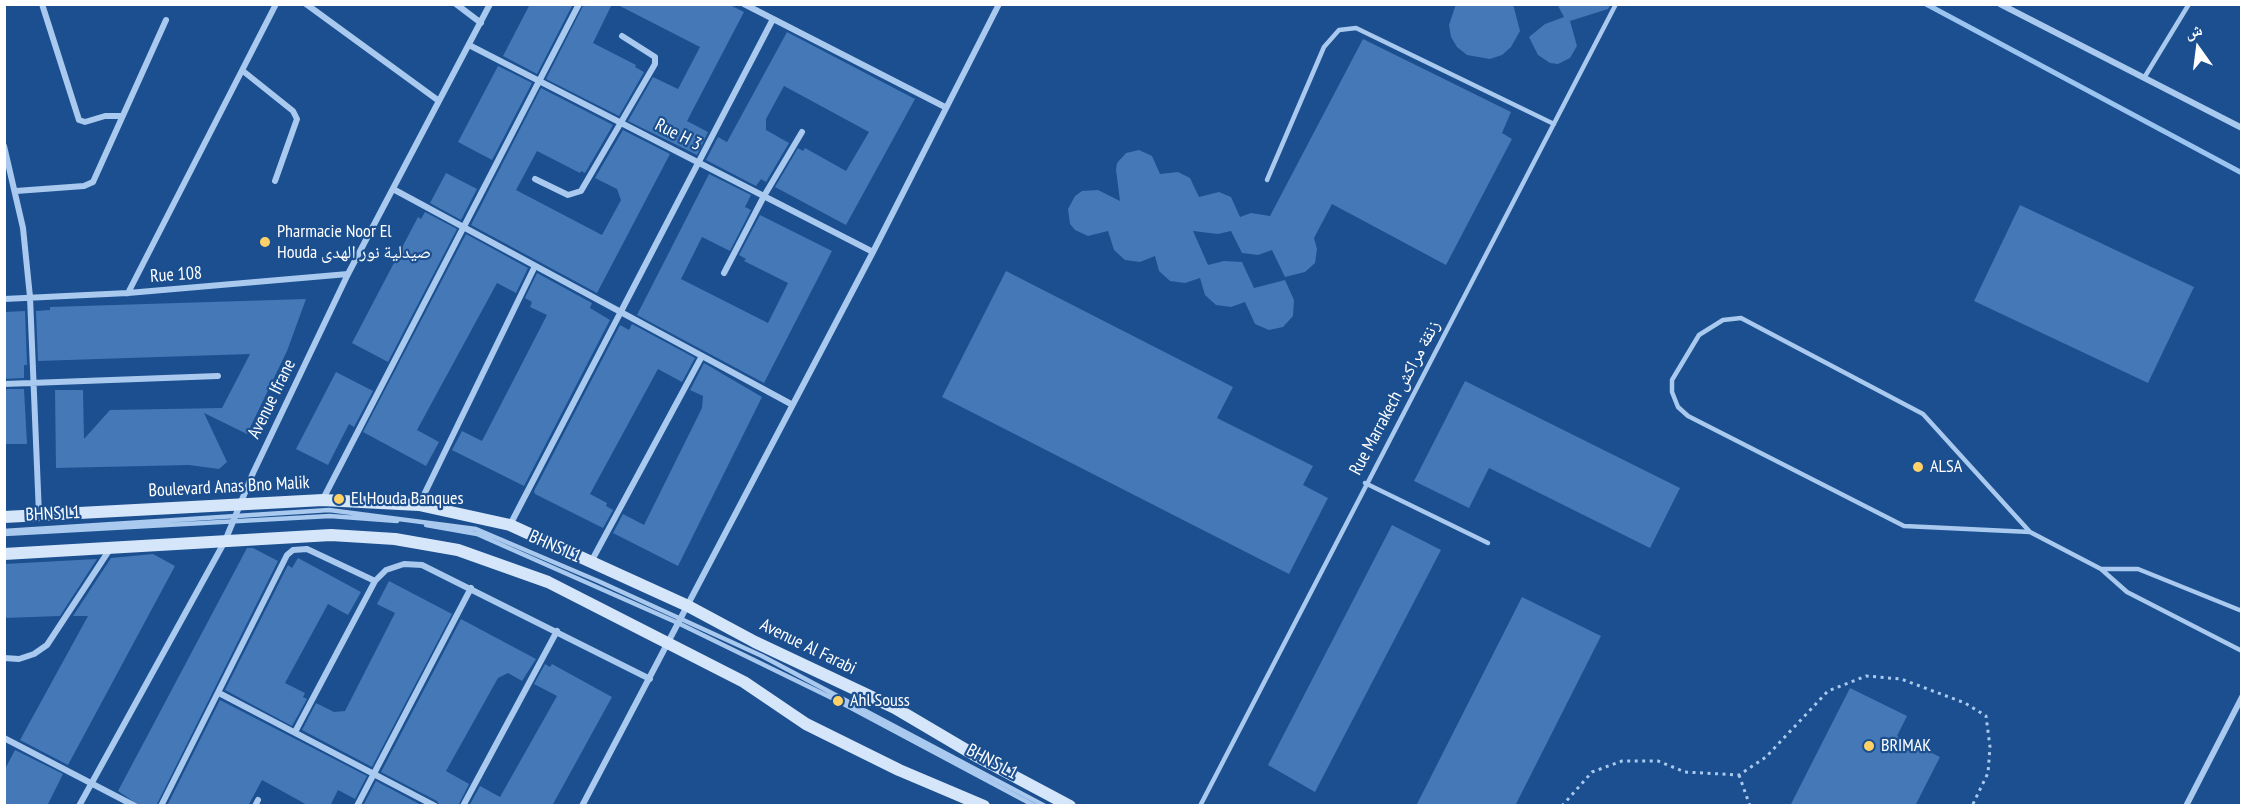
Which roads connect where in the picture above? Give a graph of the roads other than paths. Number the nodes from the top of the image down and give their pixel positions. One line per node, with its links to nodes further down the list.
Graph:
1 (42, 4): 22 (street)
2 (276, 4): 17 (street)
3 (306, 4): 20 (street)
4 (456, 4): 14 (street)
5 (490, 4): 14 (street, Avenue Ifrane)
6 (579, 4): 19 (street)
7 (744, 4): 12 (street)
8 (999, 4): 21 (street)
9 (1616, 4): 24 (lane, Rue Marrakech زنقة مراكش)
10 (2000, 4): 18 (street)
11 (2188, 4): 18 (lane)
12 (773, 19): 21 (street); 28 (street)
13 (166, 20): 22 (street)
14 (481, 23): 16 (street, Avenue Ifrane)
15 (622, 36): 23 (street)
16 (469, 45): 19 (street, Rue H 3); 20 (street, Avenue Ifrane)
17 (243, 71): 31 (street); 40 (street)
18 (2144, 78): 25 (street)
19 (539, 81): 23 (street, Rue H 3); 35 (street)
20 (439, 101): 32 (street, Avenue Ifrane)
21 (945, 107): 36 (street)
22 (121, 116): 33 (street)
23 (621, 123): 28 (street, Rue H 3); 29 (street)
24 (1554, 124): 30 (lane); 49 (lane, Rue Marrakech زنقة مراكش)
25 (2241, 128)
26 (802, 132): 34 (street)
27 (4, 146): 33 (street)
28 (698, 162): 34 (street, Rue H 3); 43 (street)
29 (535, 179)
30 (1267, 180)
31 (275, 182)
32 (393, 189): 35 (street); 39 (street, Avenue Ifrane)
33 (16, 191): 41 (street)
34 (764, 196): 36 (street, Rue H 3); 38 (street)
35 (464, 228): 37 (street); 50 (street)
36 (873, 252): 48 (street)
37 (535, 266): 43 (street); 51 (street)
38 (724, 273)
39 (348, 274): 40 (street, Rue 108); 52 (street, Avenue Ifrane)
40 (128, 293): 41 (street, Rue 108)
41 (30, 297): 42 (street, Rue 108); 46 (street)
42 (4, 298)
43 (621, 312): 44 (street); 55 (street)
44 (702, 356): 48 (street); 62 (street)
45 (218, 376): 46 (street)
46 (34, 382): 47 (street); 53 (street)
47 (4, 384)
48 (791, 404): 66 (street)
49 (1365, 483): 59 (lane); 91 (lane, Rue Marrakech زنقة مراكش)
50 (323, 500): 51 (street, Boulevard Anas Bno Malik); 52 (street, Boulevard Anas Bno Malik)
51 (419, 506): 55 (street, Boulevard Anas Bno Malik)
52 (236, 515): 53 (street, Boulevard Anas Bno Malik); 56 (lane, BHNS L1); 58 (street, Avenue Ifrane); 68 (lane, BHNS L1)
53 (39, 516): 54 (street, Boulevard Anas Bno Malik)
54 (4, 517)
55 (510, 525): 62 (street, Boulevard Anas Bno Malik)
56 (4, 532)
57 (2030, 532): 57 (lane); 63 (lane)
58 (225, 541): 60 (street); 70 (street); 79 (street, Avenue Ifrane)
59 (1488, 543)
60 (110, 548): 61 (street); 72 (street)
61 (4, 554)
62 (591, 562): 66 (street, Boulevard Anas Bno Malik)
63 (2101, 569): 67 (lane); 71 (lane)
64 (375, 581): 65 (street); 74 (street); 76 (street)
65 (471, 588): 69 (street); 78 (street)
66 (688, 606): 68 (street); 90 (street, Avenue Al Farabi)
67 (2241, 611)
68 (680, 621): 70 (street); 88 (lane, BHNS L1); 89 (lane, BHNS L1)
69 (557, 631): 73 (street); 85 (street)
70 (668, 643): 73 (street); 87 (street)
71 (2241, 651)
72 (4, 658)
73 (650, 679): 86 (street)
74 (219, 693): 76 (street); 82 (street)
75 (2241, 697): 92 (street)
76 (295, 732): 78 (street)
77 (5, 740): 79 (street)
78 (374, 774): 83 (street); 84 (street)
79 (91, 783): 80 (street, Avenue Ifrane); 81 (street)
80 (79, 806)
81 (135, 806)
82 (161, 806)
83 (357, 806)
84 (435, 806)
85 (463, 806)
86 (582, 806)
87 (984, 806)
88 (1035, 806)
89 (1046, 806)
90 (1070, 806)
91 (1200, 806)
92 (2186, 806)

